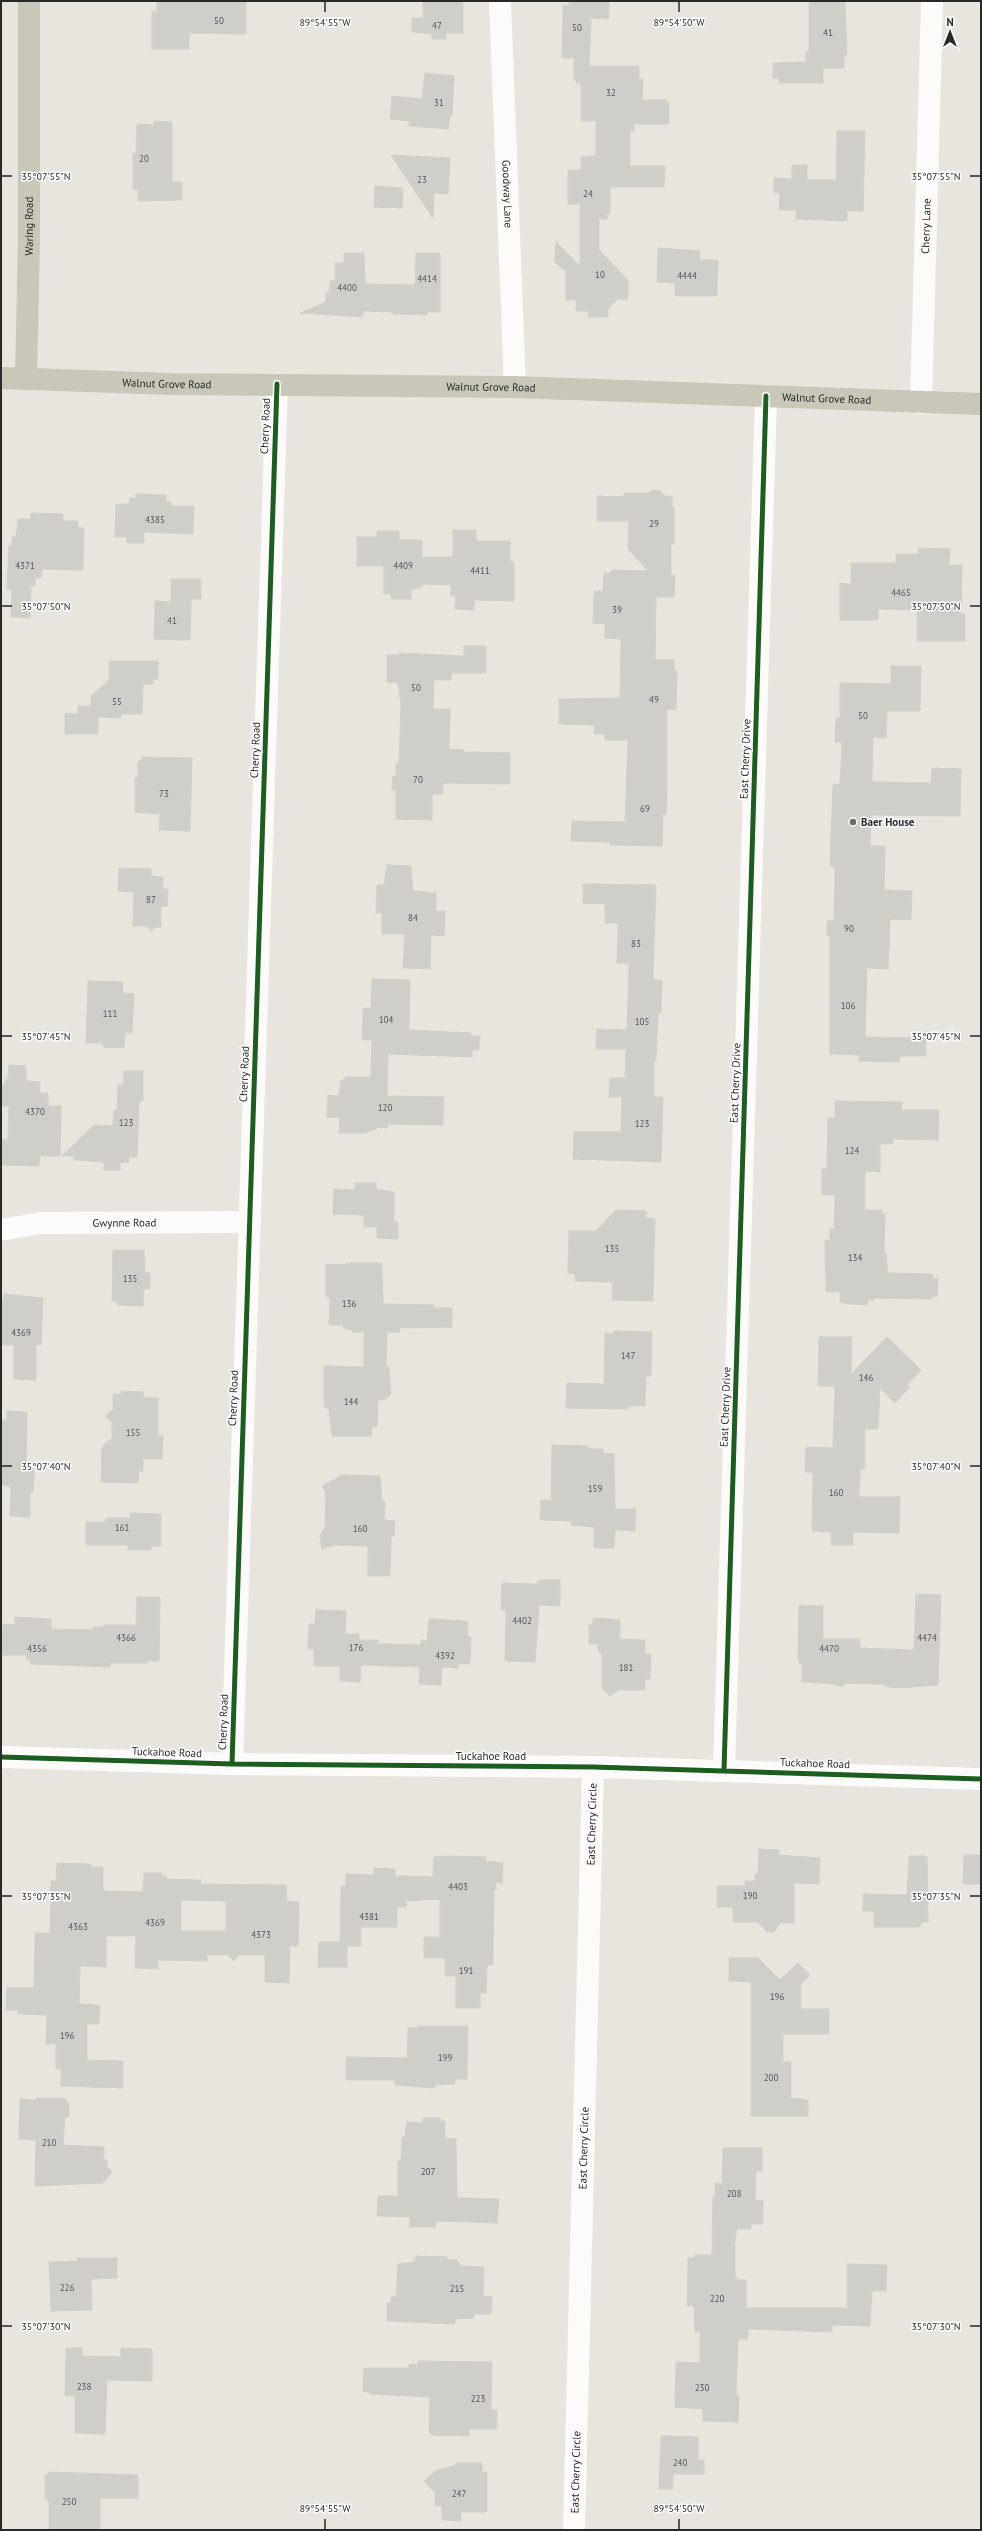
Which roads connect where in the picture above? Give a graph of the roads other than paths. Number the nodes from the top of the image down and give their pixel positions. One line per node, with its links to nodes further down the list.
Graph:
1 (29, 1): 5 (main road, Waring Road)
2 (500, 1): 7 (street, Goodway Lane)
3 (932, 1): 9 (street, Cherry Lane)
4 (1, 378): 5 (main road, Walnut Grove Road)
5 (26, 378): 6 (main road, Walnut Grove Road)
6 (277, 384): 7 (main road, Walnut Grove Road); 11 (street, Cherry Road)
7 (515, 387): 8 (main road, Walnut Grove Road)
8 (766, 396): 9 (main road, Walnut Grove Road); 16 (street, East Cherry Drive)
9 (921, 403): 10 (main road, Walnut Grove Road)
10 (981, 404)
11 (249, 1222): 12 (street, Gwynne Road); 14 (street, Cherry Road)
12 (1, 1230)
13 (1, 1757): 14 (street, Tuckahoe Road)
14 (232, 1764): 15 (street, Tuckahoe Road)
15 (593, 1767): 16 (street, Tuckahoe Road); 18 (street, East Cherry Circle)
16 (724, 1770): 17 (street, Tuckahoe Road)
17 (981, 1779)
18 (574, 2530)

